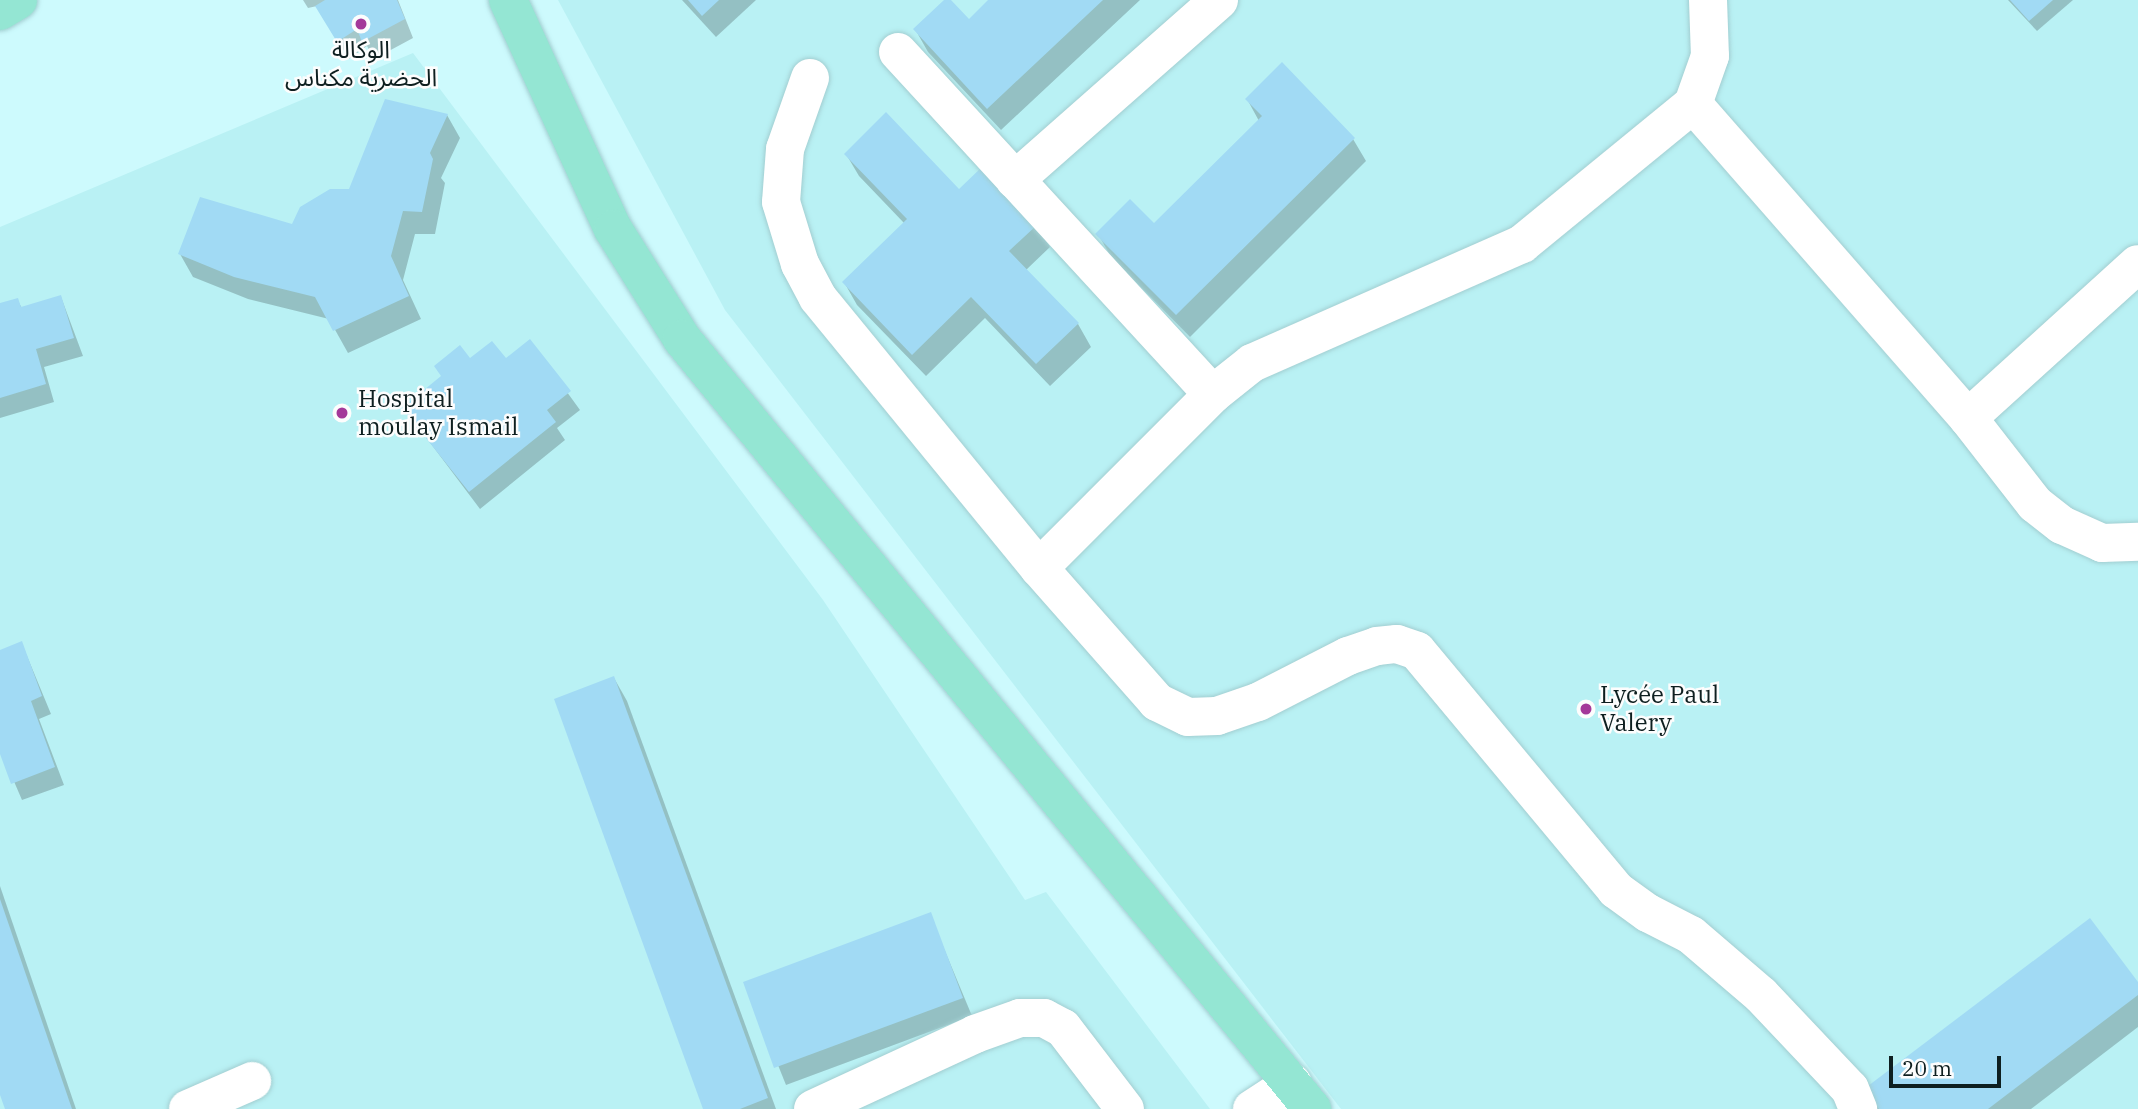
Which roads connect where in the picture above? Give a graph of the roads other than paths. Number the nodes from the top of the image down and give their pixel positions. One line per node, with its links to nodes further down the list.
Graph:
1 (18, 0): 5 (main road)
2 (508, 0): 16 (main road)
3 (1219, 0): 9 (lane)
4 (1708, 0): 8 (lane)
5 (0, 11)
6 (898, 52): 9 (lane)
7 (810, 78): 14 (lane)
8 (1693, 104): 11 (lane); 12 (lane)
9 (1015, 180): 11 (lane)
10 (2138, 264): 12 (lane)
11 (1213, 394): 14 (lane)
12 (1968, 418): 13 (lane)
13 (2138, 542)
14 (1040, 568): 21 (lane)
15 (252, 1081): 17 (lane)
16 (1302, 1096): 20 (lane)
17 (188, 1109)
18 (813, 1109): 19 (lane)
19 (1125, 1109)
20 (1252, 1109)
21 (1858, 1109)

